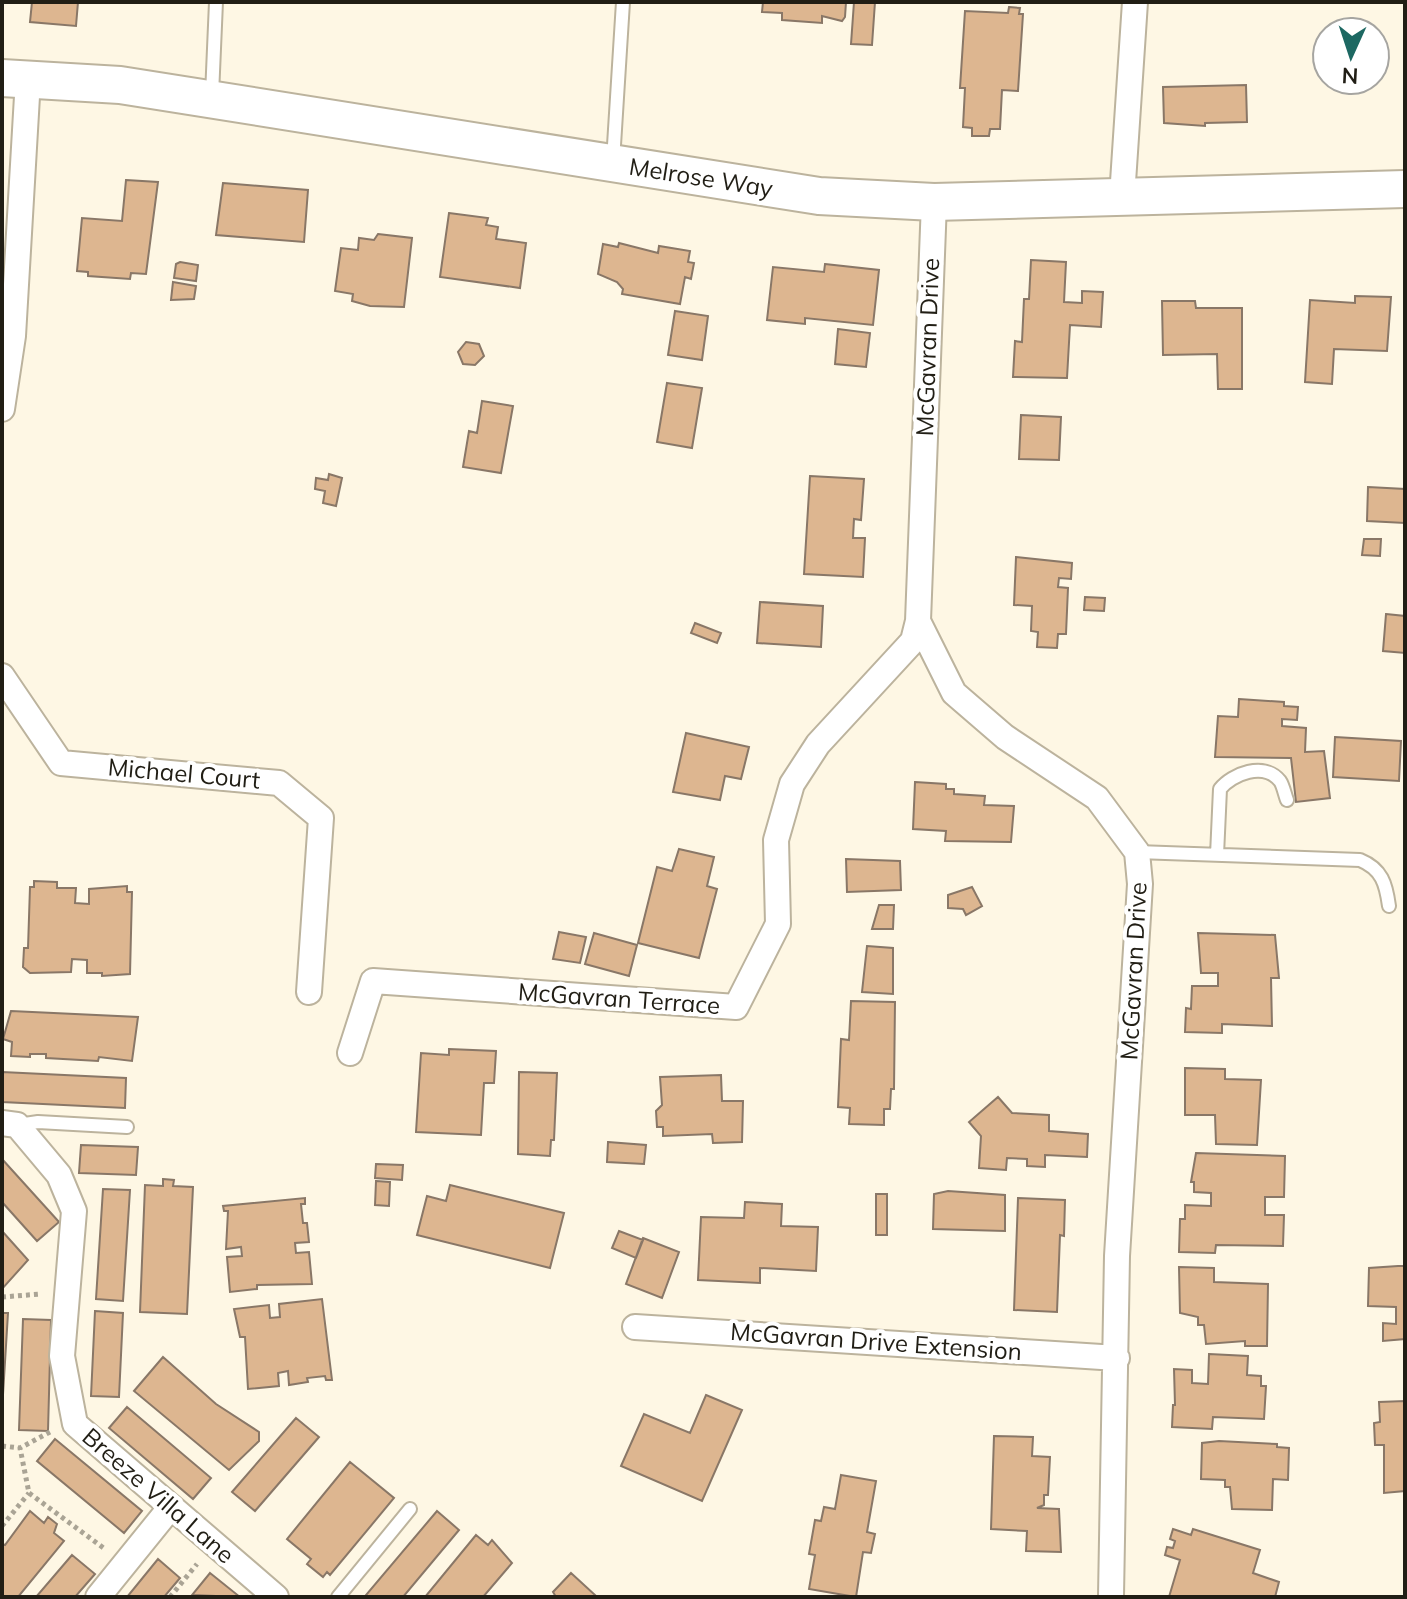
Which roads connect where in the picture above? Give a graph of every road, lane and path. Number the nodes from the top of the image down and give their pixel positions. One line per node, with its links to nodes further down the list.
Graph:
1 (216, 2): 5 (lane)
2 (623, 2): 6 (lane)
3 (1135, 2): 8 (street)
4 (15, 79): 5 (street, Melrose Way); 10 (street)
5 (212, 100): 6 (street, Melrose Way)
6 (613, 165): 9 (street, Melrose Way)
7 (1405, 189): 8 (street, Melrose Way)
8 (1122, 197): 9 (street, Melrose Way)
9 (934, 202): 11 (street, McGavran Drive)
10 (2, 409)
11 (918, 621): 14 (street, McGavran Drive); 18 (street, McGavran Terrace)
12 (2, 676): 17 (street, Michael Court)
13 (1287, 800): 15 (lane)
14 (1137, 852): 15 (lane); 24 (street, McGavran Drive)
15 (1217, 855): 16 (lane)
16 (1389, 906)
17 (309, 992)
18 (350, 1053)
19 (10, 1124): 20 (lane); 21 (street, Breeze Villa Lane)
20 (127, 1127)
21 (67, 1292): 22 (path); 25 (street, Breeze Villa Lane)
22 (2, 1297)
23 (635, 1327): 24 (street, McGavran Drive Extension)
24 (1117, 1358): 34 (street, McGavran Drive)
25 (73, 1419): 27 (path); 29 (street, Breeze Villa Lane)
26 (2, 1446): 27 (path)
27 (20, 1448): 28 (path)
28 (29, 1493): 31 (path); 33 (path)
29 (170, 1508): 32 (street, Breeze Villa Lane); 33 (street)
30 (410, 1509): 38 (lane)
31 (2, 1526)
32 (213, 1544): 36 (path); 37 (street, Breeze Villa Lane)
33 (125, 1564): 35 (street)
34 (1111, 1596)
35 (98, 1597)
36 (170, 1597)
37 (276, 1597)
38 (338, 1597)

